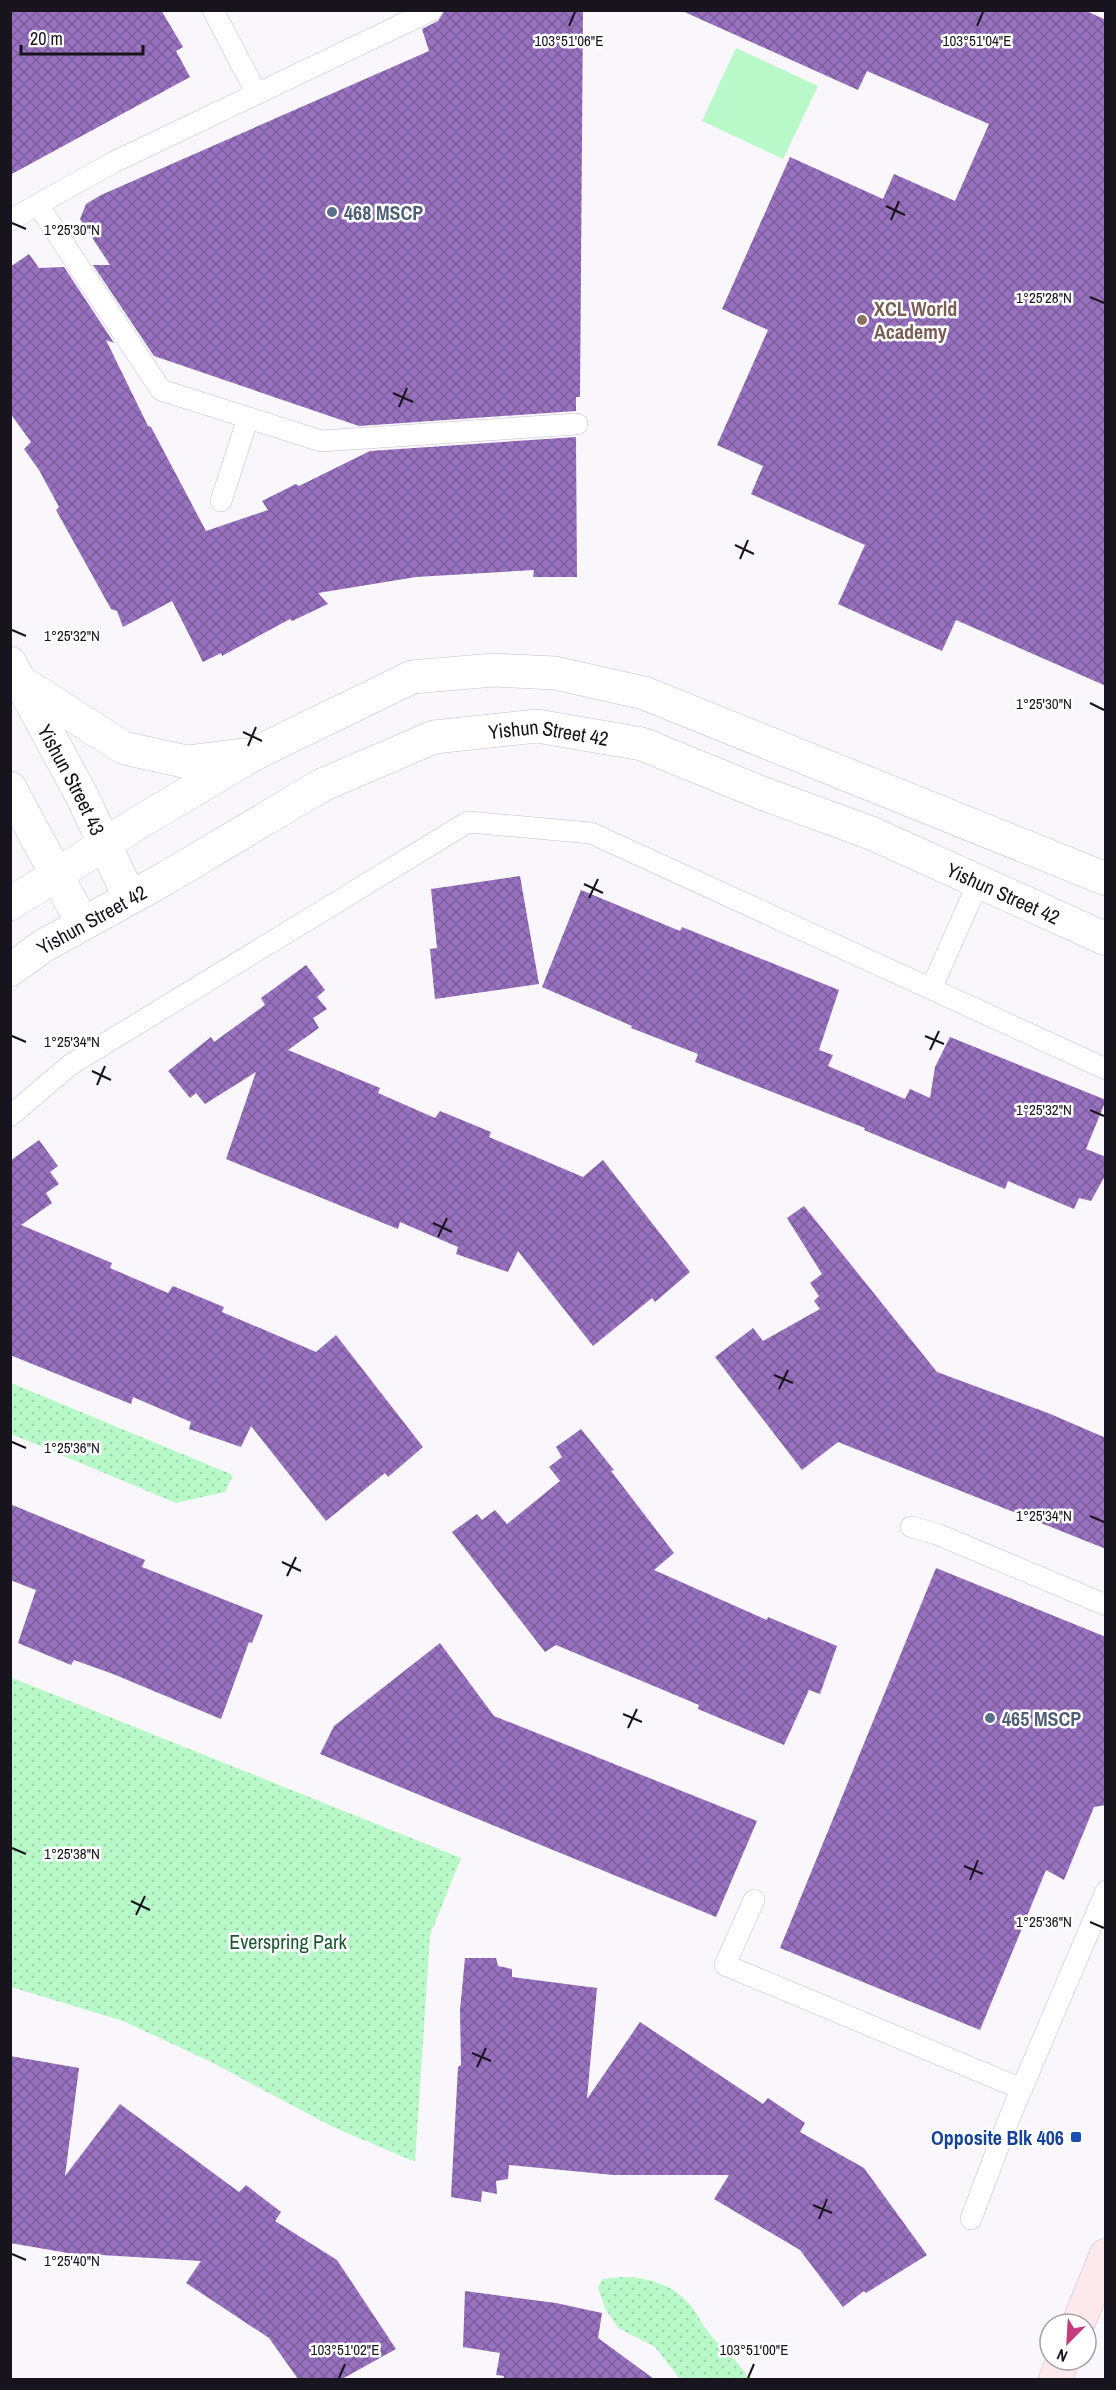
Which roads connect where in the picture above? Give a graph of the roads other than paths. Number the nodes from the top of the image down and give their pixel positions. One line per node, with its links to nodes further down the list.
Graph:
1 (213, 10): 3 (lane)
2 (432, 10): 3 (lane)
3 (257, 94): 4 (lane)
4 (38, 205): 5 (lane); 6 (lane)
5 (10, 220)
6 (248, 418): 7 (lane); 8 (lane)
7 (577, 424)
8 (220, 501)
9 (15, 672): 10 (street); 12 (street, Yishun Street 43)
10 (256, 753): 12 (street); 14 (street)
11 (10, 788): 13 (street)
12 (103, 845): 13 (street); 16 (street, Yishun Street 43)
13 (56, 875): 17 (street); 18 (street)
14 (1106, 879)
15 (979, 881): 16 (street, Yishun Street 42); 19 (street, Yishun Street 42); 21 (lane)
16 (130, 898): 18 (street, Yishun Street 42)
17 (10, 904)
18 (83, 924): 20 (street, Yishun Street 42)
19 (1106, 939)
20 (10, 970)
21 (931, 989): 22 (lane); 23 (lane)
22 (1106, 1069)
23 (10, 1116)
24 (911, 1527): 25 (lane)
25 (1106, 1605)
26 (1106, 1891): 28 (lane)
27 (754, 1900): 28 (lane)
28 (1022, 2089): 29 (lane)
29 (971, 2218)
30 (1106, 2255): 31 (main road)
31 (1083, 2312)

